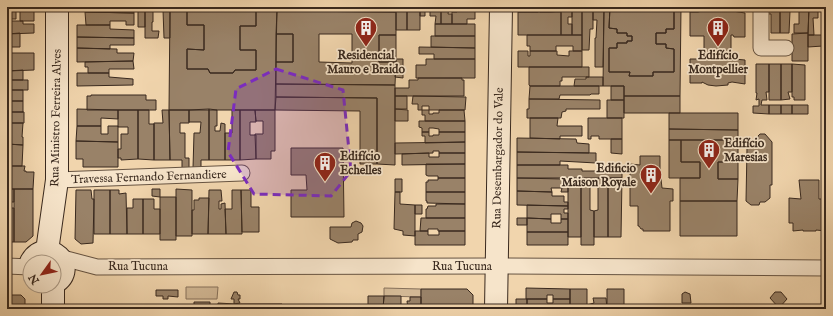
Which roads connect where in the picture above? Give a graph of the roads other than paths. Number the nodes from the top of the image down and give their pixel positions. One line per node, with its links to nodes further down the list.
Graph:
1 (57, 7): 6 (main road, Rua Ministro Ferreira Alves)
2 (501, 7): 9 (main road, Rua Desembargador do Vale)
3 (761, 7): 4 (street)
4 (786, 48)
5 (242, 173): 6 (street, Travessa Fernando Fernandiere)
6 (57, 180): 7 (main road, Rua Ministro Ferreira Alves)
7 (52, 254)
8 (7, 266): 10 (street)
9 (496, 266): 11 (street, Rua Tucuna); 12 (street, Rua Tucuna); 15 (main road, Rua Desembargador do Vale)
10 (22, 267)
11 (826, 268)
12 (62, 269)
13 (52, 294): 14 (main road, Rua Ministro Ferreira Alves)
14 (53, 309)
15 (496, 309)

